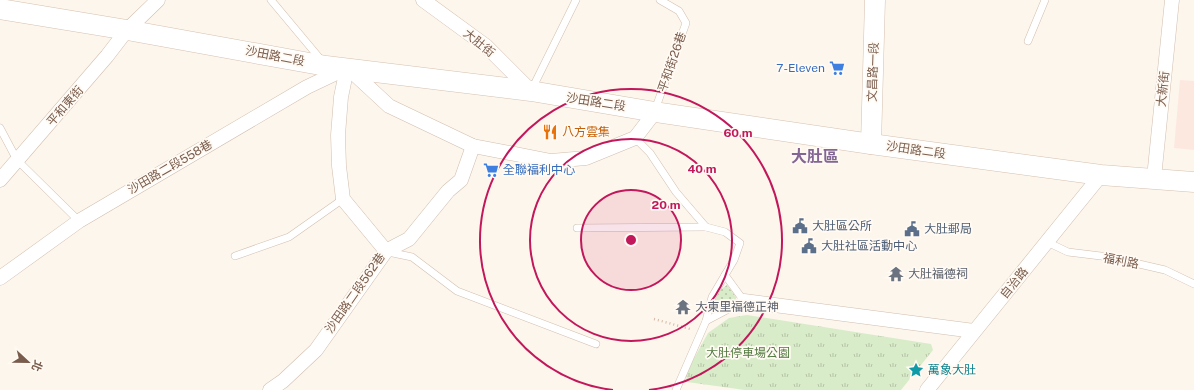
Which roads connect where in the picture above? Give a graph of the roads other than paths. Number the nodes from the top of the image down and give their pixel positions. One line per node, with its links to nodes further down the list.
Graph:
1 (158, 0): 10 (street, 平和東街)
2 (271, 0): 12 (lane)
3 (423, 0): 14 (street, 大肚街)
4 (576, 0): 14 (lane)
5 (660, 0): 15 (lane, 平和街26巷)
6 (875, 0): 18 (street, 文昌路一段)
7 (1045, 0): 11 (lane)
8 (1172, 0): 22 (street, 大新街)
9 (0, 9): 10 (street, 沙田路二段)
10 (127, 30): 12 (street, 沙田路二段); 20 (street, 平和東街)
11 (1028, 41)
12 (326, 66): 13 (street, 沙田路二段)
13 (347, 68): 14 (street, 沙田路二段); 19 (street); 25 (street); 26 (street, 沙田路二段558巷)
14 (531, 91): 15 (street, 沙田路二段)
15 (655, 112): 17 (street); 18 (street, 沙田路二段)
16 (0, 128): 20 (lane)
17 (635, 138): 19 (street); 27 (lane)
18 (871, 144): 21 (street, 沙田路二段)
19 (473, 146): 30 (street)
20 (17, 160): 23 (street, 平和東街); 26 (lane)
21 (1102, 175): 22 (street, 沙田路二段); 29 (street, 自治路)
22 (1154, 178): 24 (street, 沙田路二段)
23 (0, 180)
24 (1194, 182)
25 (343, 199): 30 (street, 沙田路二段562巷); 31 (lane)
26 (79, 221): 33 (street, 沙田路二段558巷)
27 (706, 227): 28 (lane); 32 (lane)
28 (577, 228)
29 (1047, 242): 34 (lane, 福利路); 37 (street, 自治路)
30 (386, 251): 38 (lane); 39 (street, 沙田路二段562巷)
31 (235, 256)
32 (725, 275): 35 (lane); 36 (lane)
33 (0, 278)
34 (1194, 284)
35 (744, 301): 36 (lane); 37 (street)
36 (706, 321): 40 (lane)
37 (974, 331): 41 (street, 自治路)
38 (596, 344)
39 (270, 390)
40 (676, 390)
41 (927, 390)

